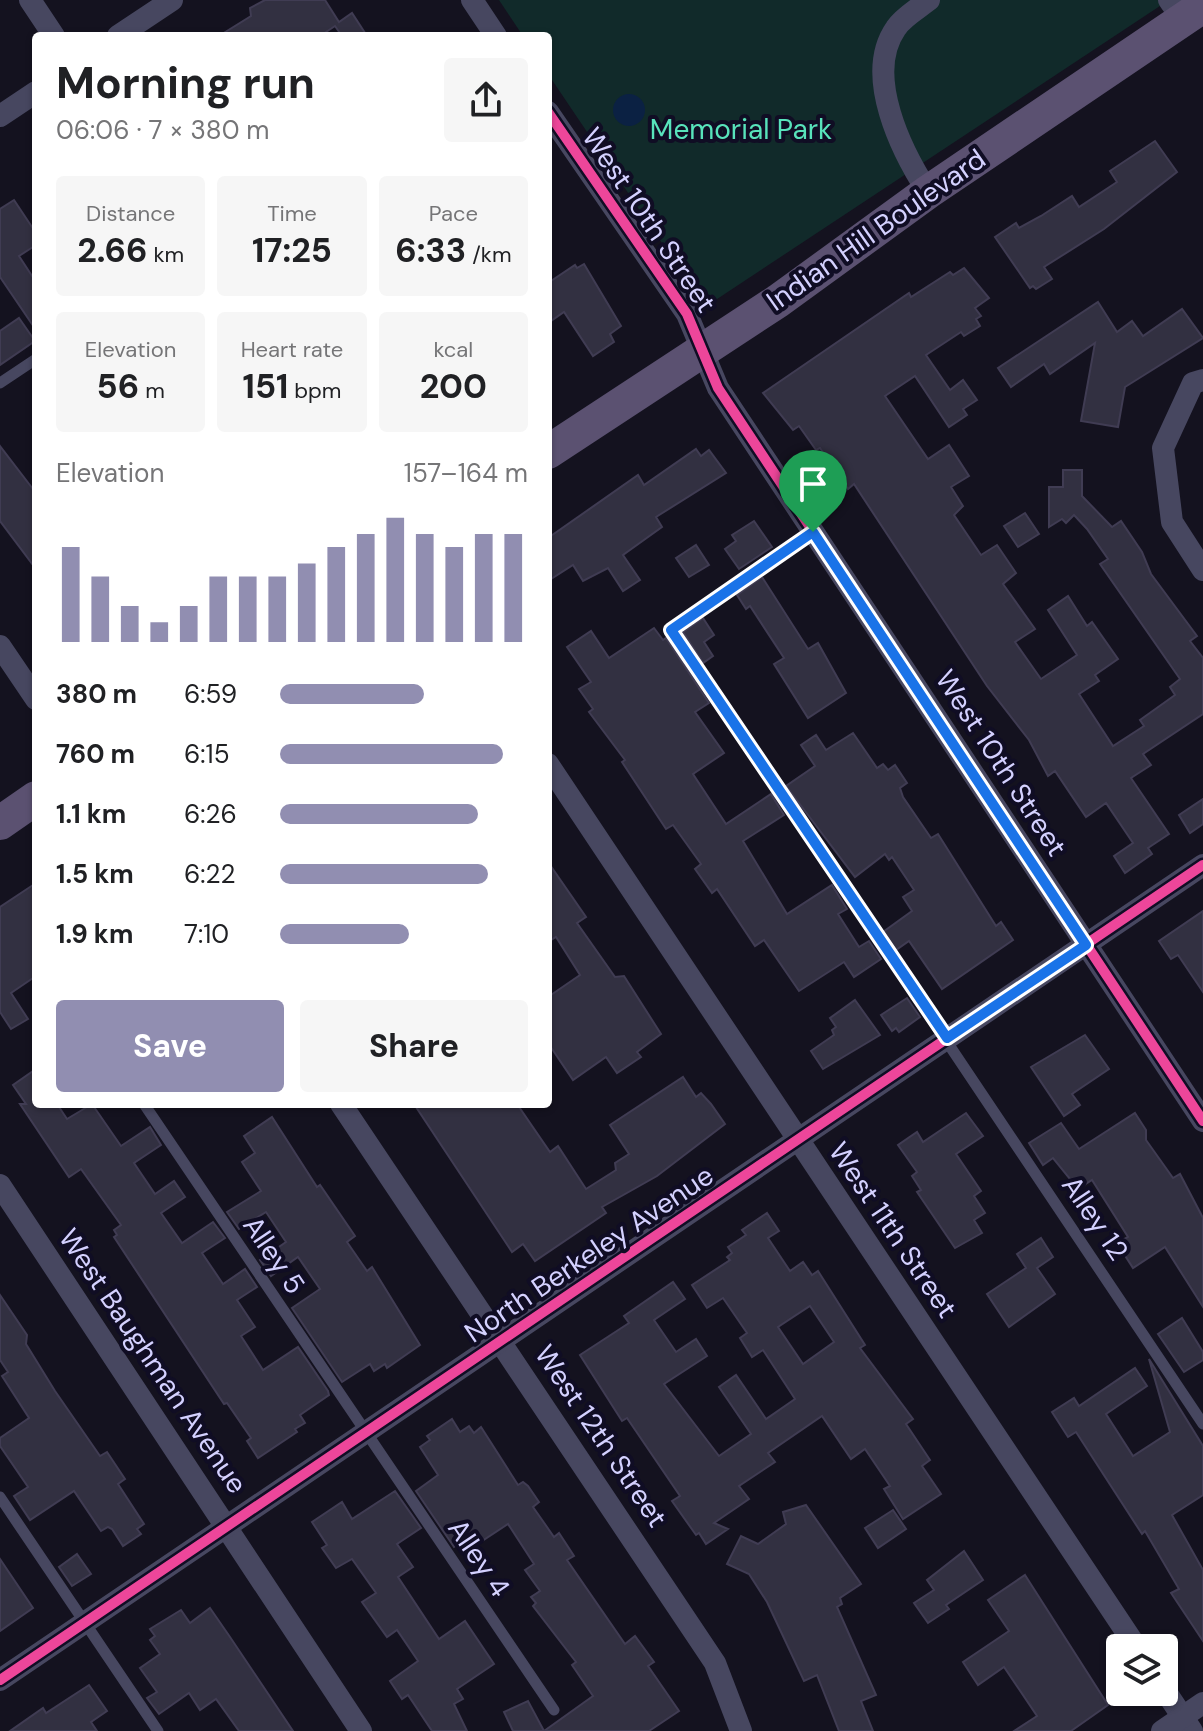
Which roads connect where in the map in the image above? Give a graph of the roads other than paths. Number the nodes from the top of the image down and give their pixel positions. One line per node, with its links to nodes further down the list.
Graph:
1 (30, 0): 8 (street)
2 (172, 0): 9 (street)
3 (472, 0): 10 (street)
4 (896, 0): 7 (street)
5 (929, 0): 7 (street)
6 (1185, 9): 14 (main road, Indian Hill Boulevard)
7 (896, 28): 14 (street)
8 (51, 32)
9 (124, 32)
10 (493, 32)
11 (32, 95): 12 (street)
12 (0, 116)
13 (552, 118): 15 (street, West 10th Street)
14 (928, 192): 15 (main road, Indian Hill Boulevard)
15 (702, 350): 19 (main road, Indian Hill Boulevard); 20 (street, West 10th Street)
16 (32, 362): 18 (lane)
17 (1203, 380): 21 (street)
18 (0, 383)
19 (552, 449)
20 (813, 532): 28 (street, West 10th Street); 29 (lane, Alley 12)
21 (1203, 570)
22 (0, 646): 23 (street)
23 (32, 693)
24 (552, 770): 33 (street, West 11th Street)
25 (32, 801): 26 (main road)
26 (0, 823)
27 (1203, 865): 28 (street, North Berkeley Avenue)
28 (1086, 945): 29 (street, North Berkeley Avenue); 32 (street, West 10th Street)
29 (947, 1038): 33 (street, North Berkeley Avenue); 36 (lane, Alley 12)
30 (147, 1108): 37 (lane, Alley 5)
31 (344, 1108): 35 (street, West 12th Street)
32 (1203, 1121)
33 (797, 1142): 35 (street, North Berkeley Avenue); 43 (street, West 11th Street)
34 (0, 1185): 41 (street, West Baughman Avenue)
35 (501, 1342): 37 (street, North Berkeley Avenue); 51 (street, West 12th Street)
36 (1203, 1424)
37 (364, 1433): 41 (street, North Berkeley Avenue); 47 (lane, Alley 4)
38 (0, 1497): 39 (lane)
39 (12, 1515): 40 (lane); 42 (lane)
40 (0, 1523)
41 (227, 1527): 42 (street, North Berkeley Avenue); 50 (street, West Baughman Avenue)
42 (86, 1623): 44 (street, North Berkeley Avenue); 49 (lane)
43 (1128, 1634)
44 (0, 1680)
45 (1203, 1703): 48 (street)
46 (1175, 1706): 48 (street)
47 (554, 1710)
48 (1187, 1724): 52 (street)
49 (158, 1731)
50 (361, 1731)
51 (741, 1731)
52 (1162, 1731)

